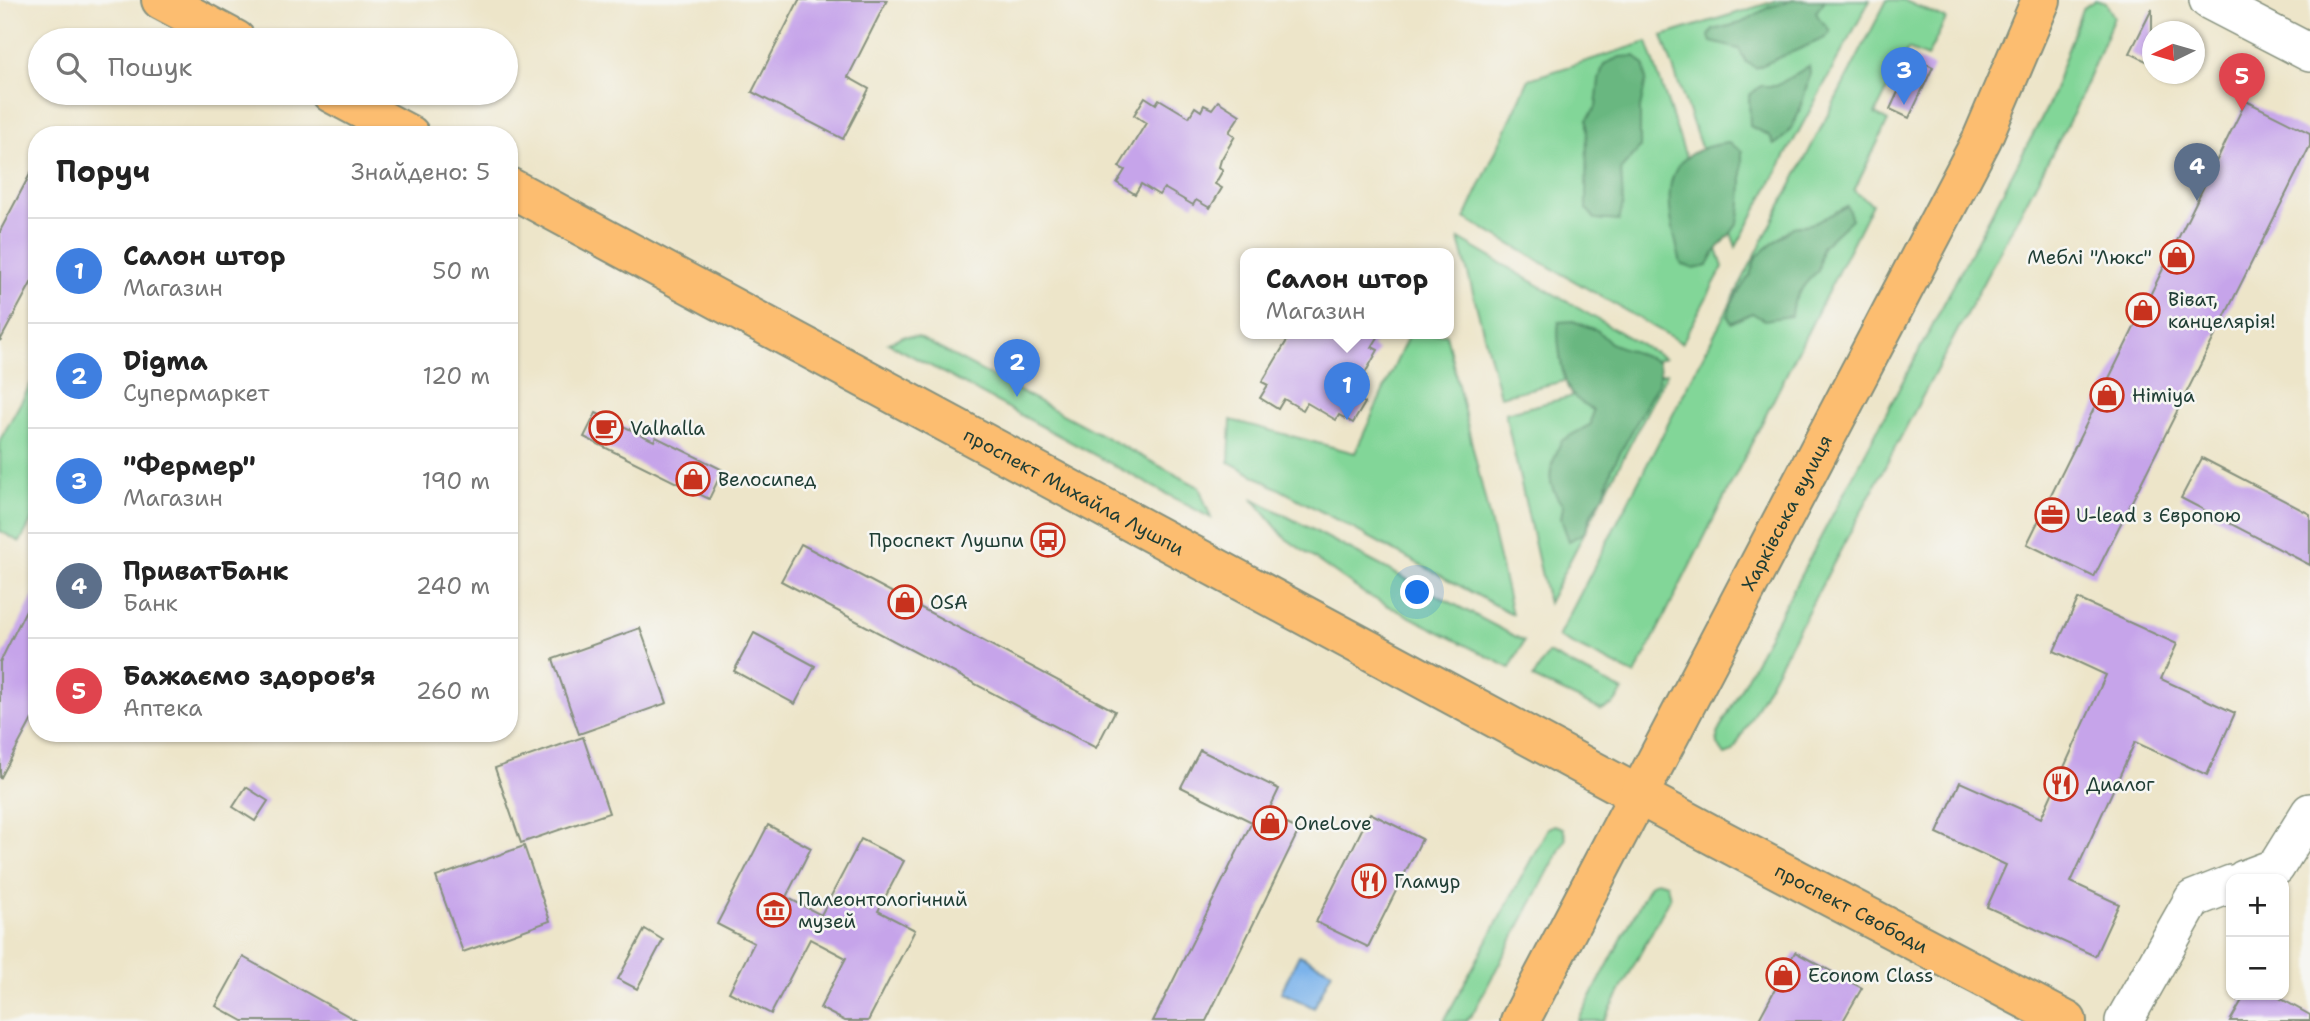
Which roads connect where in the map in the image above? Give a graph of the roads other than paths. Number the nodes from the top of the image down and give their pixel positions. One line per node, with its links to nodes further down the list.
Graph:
1 (161, 0): 4 (main road)
2 (2041, 0): 9 (main road, Харківська вулиця)
3 (2208, 0): 5 (street)
4 (214, 28)
5 (2310, 53)
6 (354, 105): 7 (main road)
7 (393, 126)
8 (518, 192): 9 (main road, проспект Михайла Лушпи)
9 (1639, 793): 13 (main road, Харківська вулиця); 14 (main road, проспект Свободи)
10 (2310, 811): 11 (street)
11 (2257, 874)
12 (2226, 886): 15 (street)
13 (1520, 1021)
14 (2067, 1021)
15 (2124, 1021)

